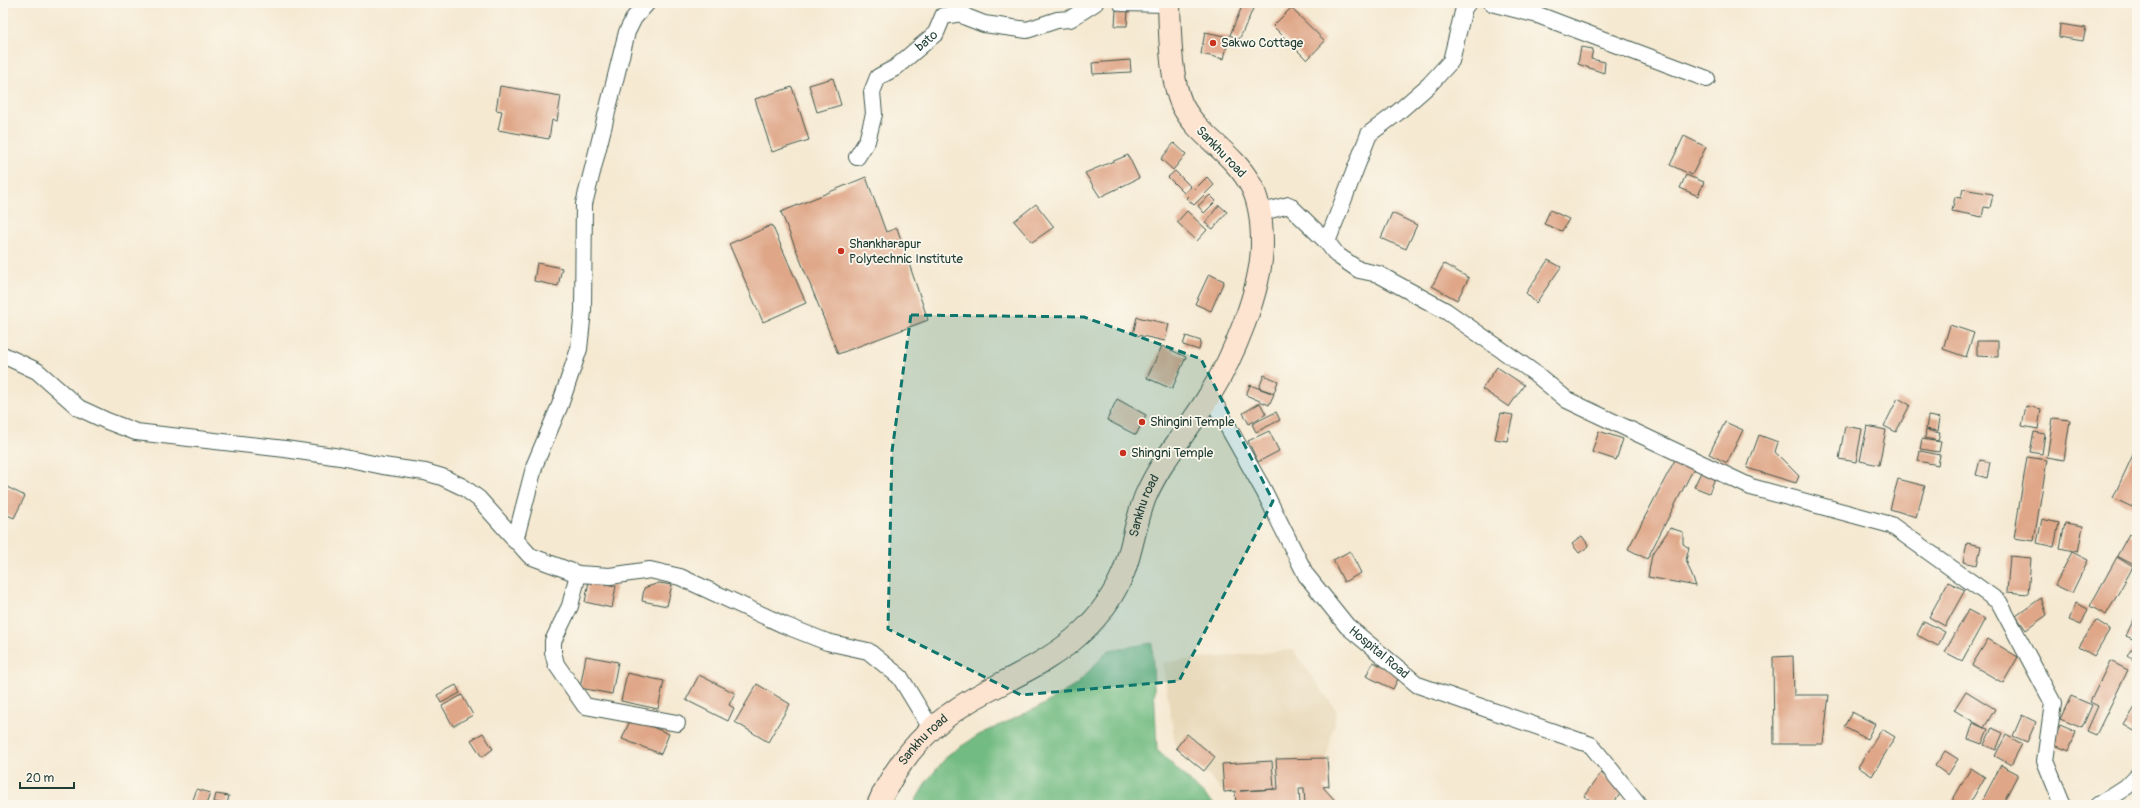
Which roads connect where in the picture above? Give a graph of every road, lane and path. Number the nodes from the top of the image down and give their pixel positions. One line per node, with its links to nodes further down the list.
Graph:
1 (647, 3): 13 (street)
2 (1095, 3): 8 (street, bato)
3 (1121, 3): 4 (street)
4 (1169, 3): 9 (main road, Sankhu road)
5 (1468, 3): 10 (street)
6 (1490, 3): 7 (street)
7 (1707, 79)
8 (857, 157)
9 (1260, 213): 10 (street); 12 (main road, Sankhu road)
10 (1327, 242): 20 (street)
11 (3, 355): 13 (street)
12 (1210, 395): 16 (main road, Sankhu road); 19 (street, Hospital Road)
13 (516, 541): 14 (street)
14 (578, 574): 15 (street); 16 (street)
15 (677, 723)
16 (931, 728): 18 (main road, Sankhu road)
17 (2137, 776): 21 (street)
18 (878, 805)
19 (1639, 805)
20 (2063, 805)
21 (2098, 805)

